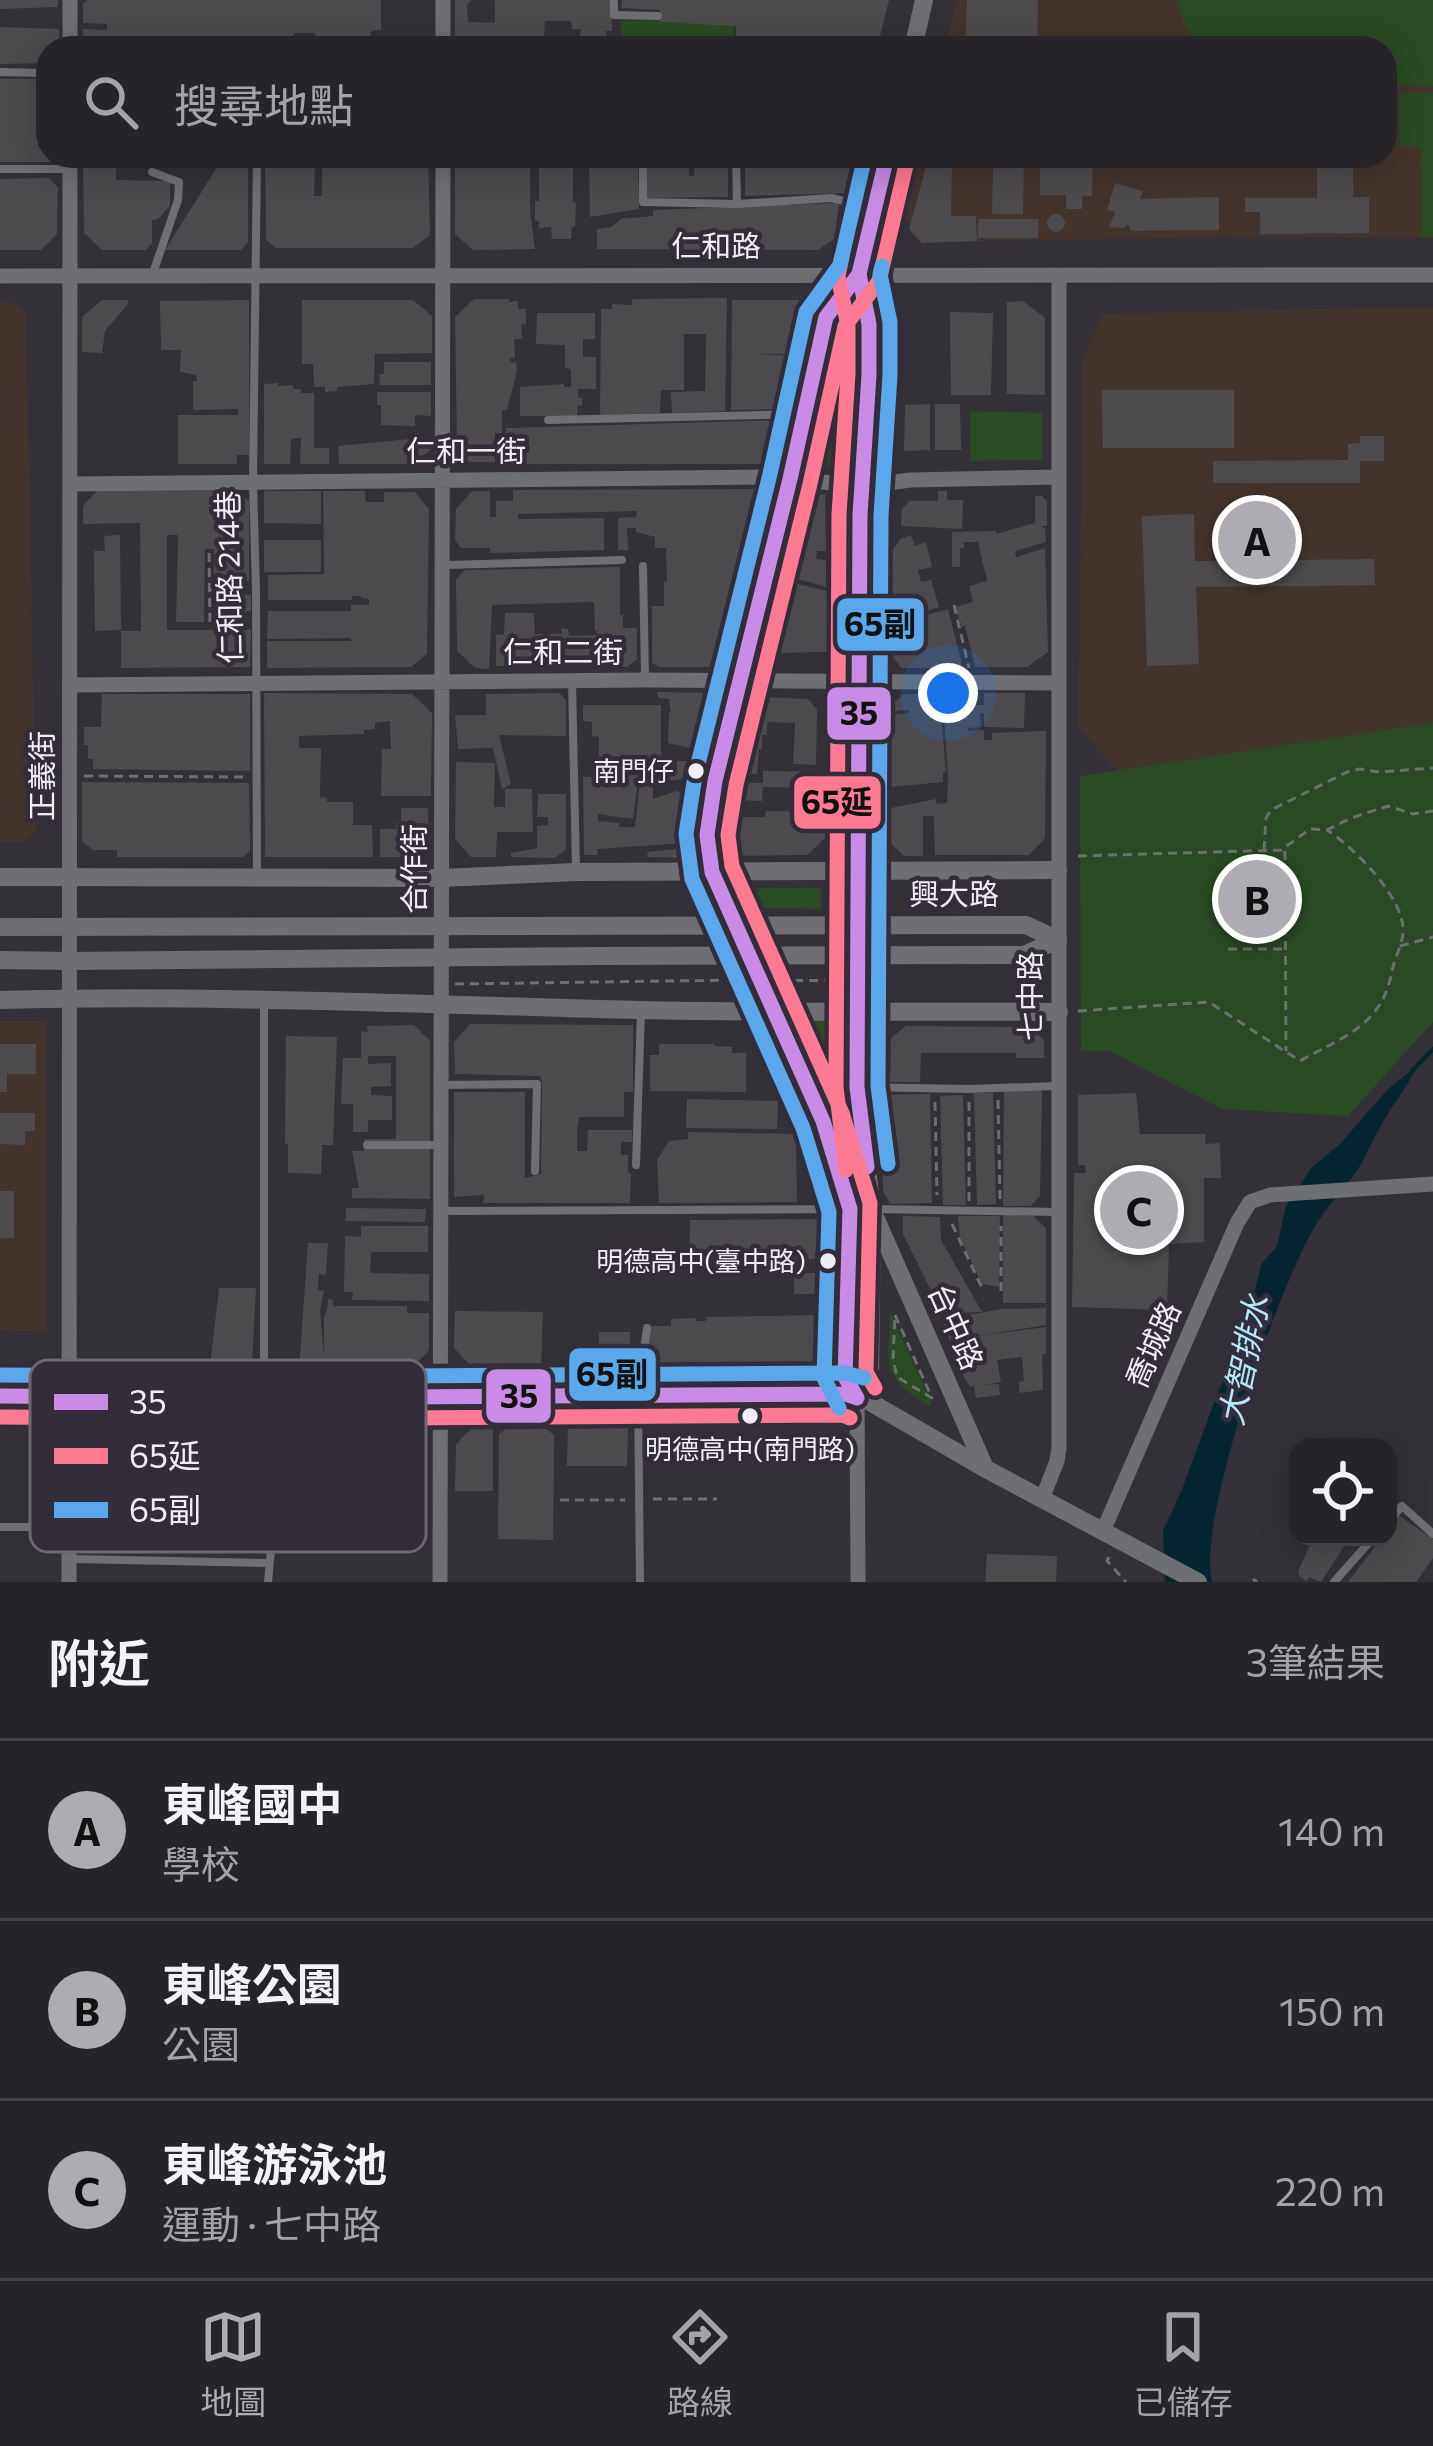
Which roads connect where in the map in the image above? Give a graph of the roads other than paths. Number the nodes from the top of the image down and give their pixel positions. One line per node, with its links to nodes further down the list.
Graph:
1 (70, 0): 6 (street)
2 (443, 0): 7 (street)
3 (614, 0): 5 (lane)
4 (924, 0): 8 (street)
5 (658, 16)
6 (70, 36)
7 (443, 36)
8 (916, 36)
9 (0, 72): 10 (lane)
10 (36, 73)
11 (36, 165): 18 (lane)
12 (70, 168): 26 (street, 正義街)
13 (257, 168): 28 (lane, 仁和路 214巷)
14 (443, 168): 29 (street, 合作街)
15 (643, 168): 20 (lane)
16 (736, 168): 20 (lane)
17 (884, 168): 21 (street, 台中路)
18 (0, 169)
19 (152, 172): 27 (lane)
20 (736, 204): 21 (lane)
21 (874, 208): 22 (street, 台中路)
22 (859, 274): 23 (street, 仁和路); 29 (street, 仁和路); 30 (street, 台中路); 37 (street, 台中路)
23 (1058, 274): 24 (street, 仁和路); 32 (street, 七中路)
24 (1433, 275)
25 (0, 276): 26 (street, 仁和路)
26 (70, 276): 27 (street, 仁和路); 36 (street, 正義街)
27 (152, 277): 28 (street, 仁和路)
28 (256, 278): 29 (street, 仁和路); 35 (lane, 仁和路 214巷)
29 (443, 278): 33 (street, 合作街)
30 (803, 414): 31 (lane); 34 (street, 台中路)
31 (548, 420)
32 (1059, 477): 37 (street, 仁和一街); 46 (street, 七中路)
33 (442, 479): 34 (street, 仁和一街); 35 (street, 仁和一街); 39 (street, 合作街)
34 (790, 479): 37 (street, 仁和一街); 42 (street, 台中路)
35 (253, 481): 36 (street, 仁和一街); 48 (lane, 仁和路 214巷)
36 (70, 484): 47 (street, 正義街)
37 (862, 486): 45 (street, 台中路)
38 (622, 560): 39 (lane)
39 (442, 565): 43 (street, 合作街)
40 (643, 566): 41 (lane)
41 (645, 680): 42 (street, 仁和二街); 44 (street, 仁和二街)
42 (740, 680): 45 (street, 仁和二街); 52 (street, 台中路)
43 (442, 681): 44 (street, 仁和二街); 48 (street, 仁和二街); 56 (street, 合作街)
44 (572, 681): 51 (lane)
45 (858, 681): 46 (street, 仁和二街); 50 (street, 台中路)
46 (1057, 683): 49 (street, 七中路)
47 (70, 685): 48 (street, 仁和二街); 55 (street, 正義街)
48 (256, 685): 53 (lane, 仁和路 214巷)
49 (1058, 863): 50 (street, 興大路); 62 (street, 七中路)
50 (858, 871): 52 (street, 興大路); 57 (street, 台中路)
51 (576, 872): 52 (street, 興大路); 56 (street, 興大路)
52 (712, 872): 58 (street, 台中路)
53 (257, 876): 55 (street, 興大路); 56 (street, 興大路)
54 (0, 877): 55 (street, 興大路)
55 (70, 877): 61 (street, 正義街)
56 (441, 878): 60 (street, 合作街)
57 (857, 925): 58 (street, 興大路); 62 (street, 興大路); 63 (street, 台中路)
58 (737, 926): 60 (street, 興大路); 64 (street, 台中路)
59 (0, 927): 61 (street, 興大路)
60 (441, 927): 61 (street, 興大路); 66 (street, 合作街)
61 (70, 928): 67 (street, 正義街)
62 (1058, 940): 63 (street, 興大路); 75 (street, 七中路)
63 (857, 955): 64 (street, 興大路); 74 (street, 台中路)
64 (751, 956): 66 (street, 興大路); 73 (street, 台中路)
65 (0, 959): 67 (street, 興大路)
66 (441, 959): 67 (street, 興大路); 68 (street, 合作街)
67 (70, 962): 69 (street, 正義街)
68 (441, 994): 71 (street); 72 (street); 76 (street, 合作街)
69 (70, 998): 70 (street); 71 (street); 89 (street, 正義街)
70 (0, 1000)
71 (264, 1001): 90 (lane)
72 (641, 1010): 73 (street); 81 (lane)
73 (776, 1011): 74 (street); 84 (street, 台中路)
74 (857, 1011): 75 (street); 78 (street, 台中路)
75 (1058, 1012): 77 (street, 七中路)
76 (441, 1085): 80 (street, 合作街); 82 (lane)
77 (1058, 1086): 78 (lane); 87 (street, 七中路)
78 (857, 1087): 85 (street, 台中路)
79 (367, 1144): 80 (lane)
80 (441, 1145): 86 (street, 合作街)
81 (636, 1166)
82 (535, 1171)
83 (1433, 1184): 101 (street, 喬城路)
84 (850, 1209): 86 (lane); 96 (street, 台中路)
85 (872, 1209): 87 (lane); 96 (street, 台中路); 97 (street, 台中路)
86 (441, 1210): 95 (street, 合作街)
87 (1058, 1212): 98 (street, 七中路)
88 (647, 1328): 91 (lane)
89 (69, 1360)
90 (264, 1360)
91 (638, 1394): 95 (street); 96 (street); 110 (lane)
92 (0, 1396): 93 (street)
93 (30, 1396)
94 (426, 1396): 95 (street)
95 (440, 1396): 109 (street, 合作街)
96 (857, 1398): 97 (street); 111 (street)
97 (986, 1469): 98 (street)
98 (1042, 1499): 101 (street)
99 (1397, 1512): 100 (lane)
100 (1433, 1534)
101 (1111, 1535): 112 (street)
102 (1366, 1546): 113 (lane)
103 (69, 1552): 105 (street, 正義街)
104 (269, 1552): 106 (lane)
105 (69, 1559): 106 (lane); 107 (street, 正義街)
106 (268, 1563): 108 (lane)
107 (69, 1582)
108 (268, 1582)
109 (440, 1582)
110 (640, 1582)
111 (858, 1582)
112 (1198, 1582)
113 (1334, 1582)

